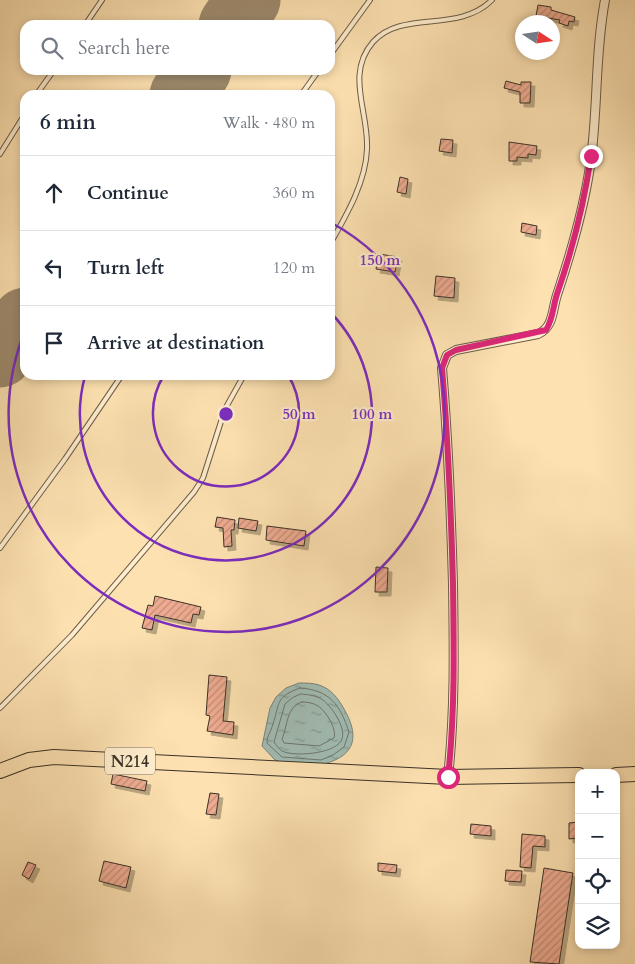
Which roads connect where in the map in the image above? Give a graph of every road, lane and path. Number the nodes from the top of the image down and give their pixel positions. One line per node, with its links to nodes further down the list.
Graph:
1 (102, 0): 5 (lane)
2 (370, 0): 6 (lane)
3 (492, 0): 13 (lane)
4 (605, 0): 22 (street)
5 (88, 20)
6 (335, 48)
7 (50, 75): 9 (lane)
8 (315, 75): 10 (lane)
9 (40, 90)
10 (305, 90)
11 (20, 122): 12 (lane)
12 (0, 154)
13 (335, 234)
14 (119, 380): 16 (lane)
15 (241, 380): 17 (lane)
16 (0, 548)
17 (0, 708)
18 (0, 771): 22 (highway, N214)
19 (620, 774): 20 (highway)
20 (635, 774)
21 (575, 775): 22 (highway, N214)
22 (448, 777)

